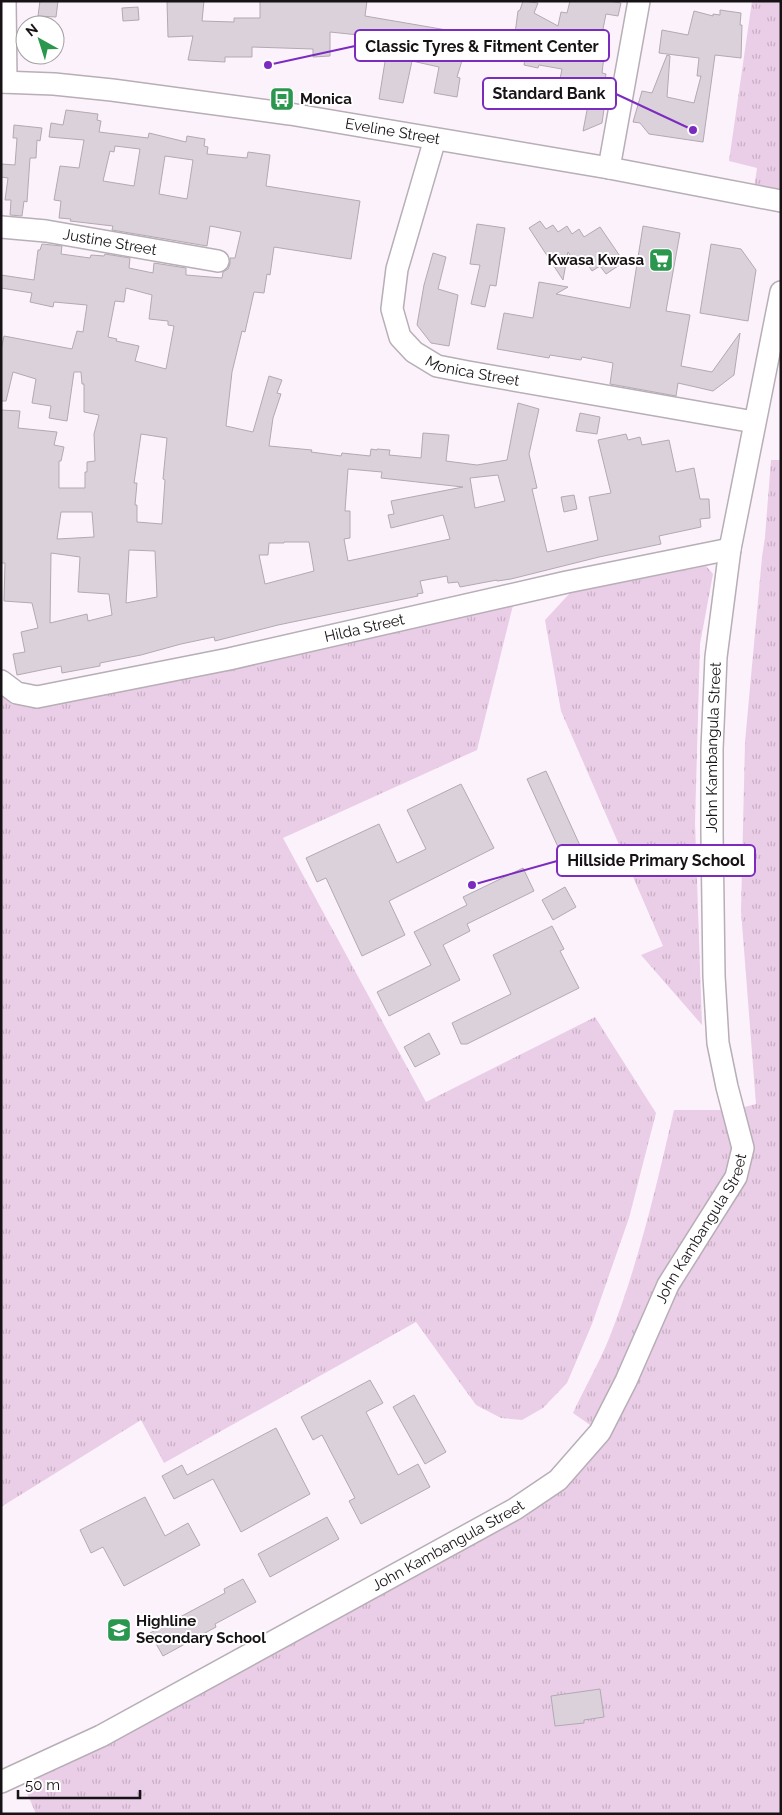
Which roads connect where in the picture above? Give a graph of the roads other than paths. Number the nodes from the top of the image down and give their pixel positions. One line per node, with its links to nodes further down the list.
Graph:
1 (6, 1): 3 (street)
2 (639, 1): 5 (street)
3 (4, 82): 4 (street, Eveline Street)
4 (435, 139): 5 (street, Eveline Street); 10 (street, Monica Street)
5 (608, 168): 6 (street, Eveline Street)
6 (781, 202)
7 (1, 227): 8 (street, Justine Street)
8 (218, 261)
9 (781, 292): 10 (street, John Kambangula Street)
10 (754, 422): 11 (street, John Kambangula Street)
11 (730, 549): 12 (street, Hilda Street); 13 (street, John Kambangula Street)
12 (1, 681)
13 (1, 1782)

